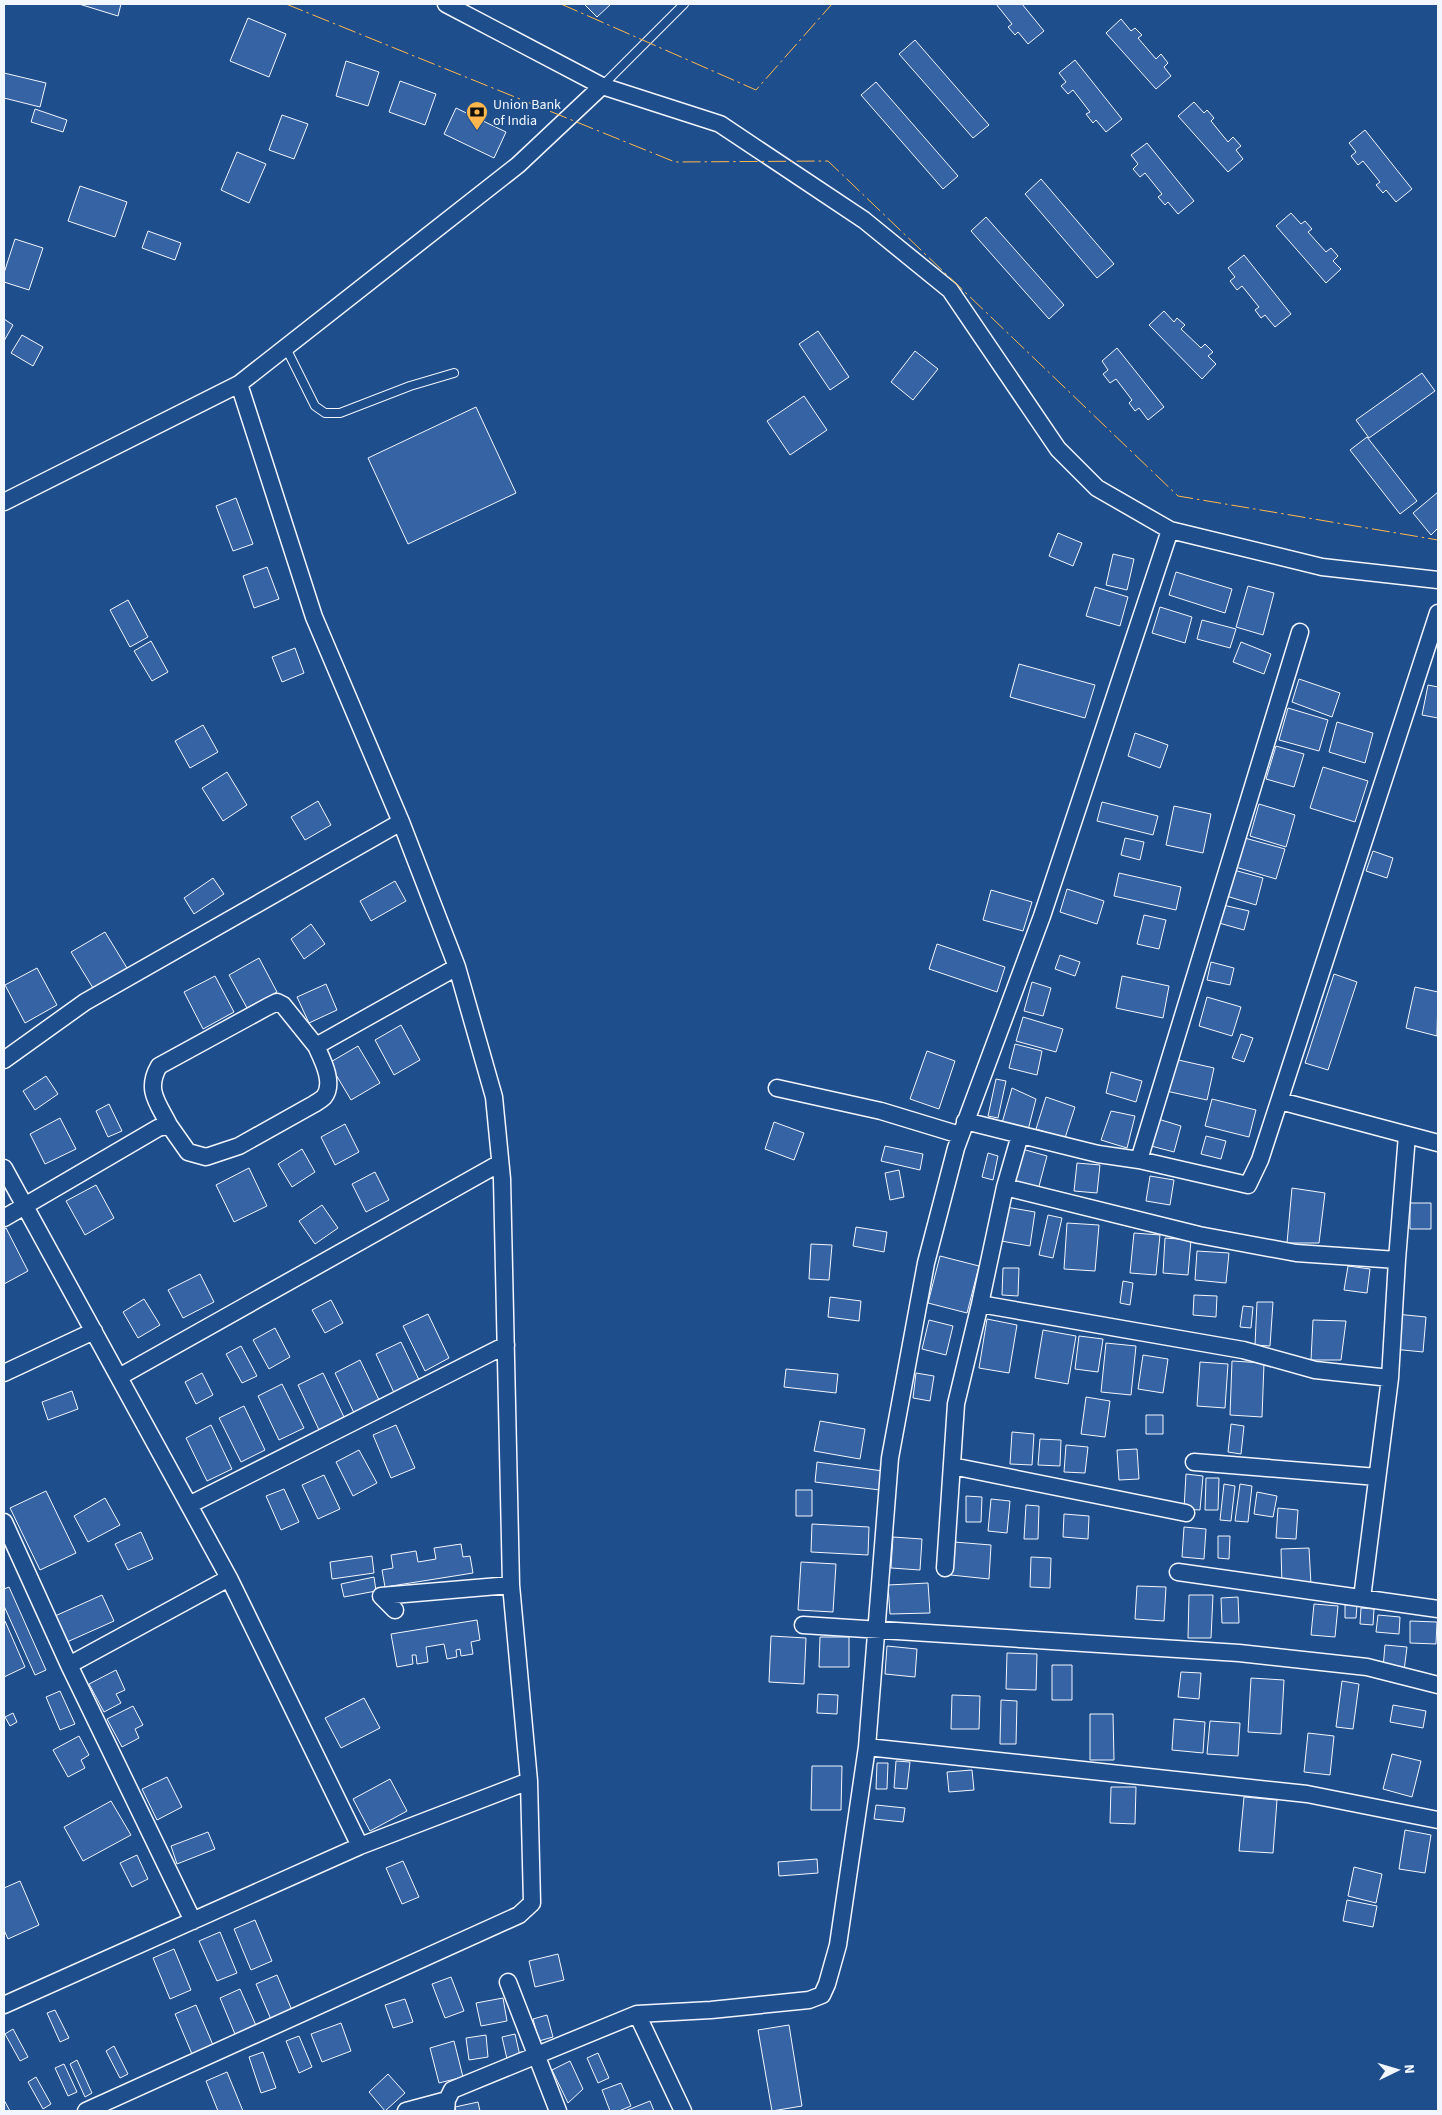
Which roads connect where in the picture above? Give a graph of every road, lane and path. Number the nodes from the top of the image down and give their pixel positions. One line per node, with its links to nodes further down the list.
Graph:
1 (446, 4): 3 (street)
2 (684, 4): 3 (lane)
3 (602, 86): 4 (street); 8 (street)
4 (286, 348): 5 (lane); 6 (street)
5 (454, 373)
6 (239, 384): 7 (street); 12 (street)
7 (4, 502)
8 (1170, 530): 9 (street); 19 (street)
9 (1438, 580)
10 (1438, 613): 17 (street)
11 (1300, 632): 23 (street)
12 (401, 822): 13 (street); 15 (street)
13 (457, 967): 14 (street); 24 (street)
14 (316, 1046): 18 (street); 18 (street)
15 (4, 1060)
16 (777, 1088): 19 (street)
17 (1280, 1101): 21 (street); 23 (street)
18 (169, 1125): 27 (street)
19 (963, 1128): 20 (street); 50 (street)
20 (1020, 1135): 23 (street); 26 (street)
21 (1408, 1135): 22 (street); 29 (street)
22 (1438, 1143)
23 (1139, 1160)
24 (500, 1163): 32 (street); 34 (street)
25 (4, 1168): 27 (street)
26 (1005, 1187): 29 (street); 30 (street)
27 (24, 1206): 28 (street); 31 (street)
28 (4, 1218)
29 (1397, 1260): 35 (street)
30 (980, 1304): 35 (street); 37 (street)
31 (94, 1331): 33 (street); 34 (street)
32 (506, 1345): 39 (street); 45 (street)
33 (4, 1373)
34 (119, 1377): 39 (street)
35 (1390, 1378): 38 (street)
36 (1194, 1462): 38 (street)
37 (952, 1466): 40 (street); 42 (street)
38 (1377, 1477): 46 (street)
39 (189, 1506): 44 (street)
40 (1186, 1513)
41 (4, 1522): 51 (street)
42 (945, 1568)
43 (1178, 1572): 46 (street)
44 (229, 1578): 51 (street); 56 (street)
45 (511, 1585): 48 (street); 54 (street)
46 (1362, 1598): 47 (street)
47 (1438, 1609)
48 (395, 1610)
49 (803, 1625): 50 (street)
50 (876, 1631): 52 (street); 53 (street)
51 (69, 1665): 57 (street)
52 (1438, 1685)
53 (866, 1747): 55 (street); 60 (street)
54 (529, 1781): 56 (street); 63 (street)
55 (1438, 1820)
56 (360, 1846): 57 (street)
57 (193, 1921): 59 (street)
58 (508, 1982): 61 (street)
59 (4, 2005)
60 (637, 2014): 61 (street); 66 (street)
61 (538, 2055): 62 (street); 65 (street)
62 (446, 2106): 64 (street)
63 (86, 2111)
64 (406, 2111)
65 (558, 2111)
66 (683, 2111)

